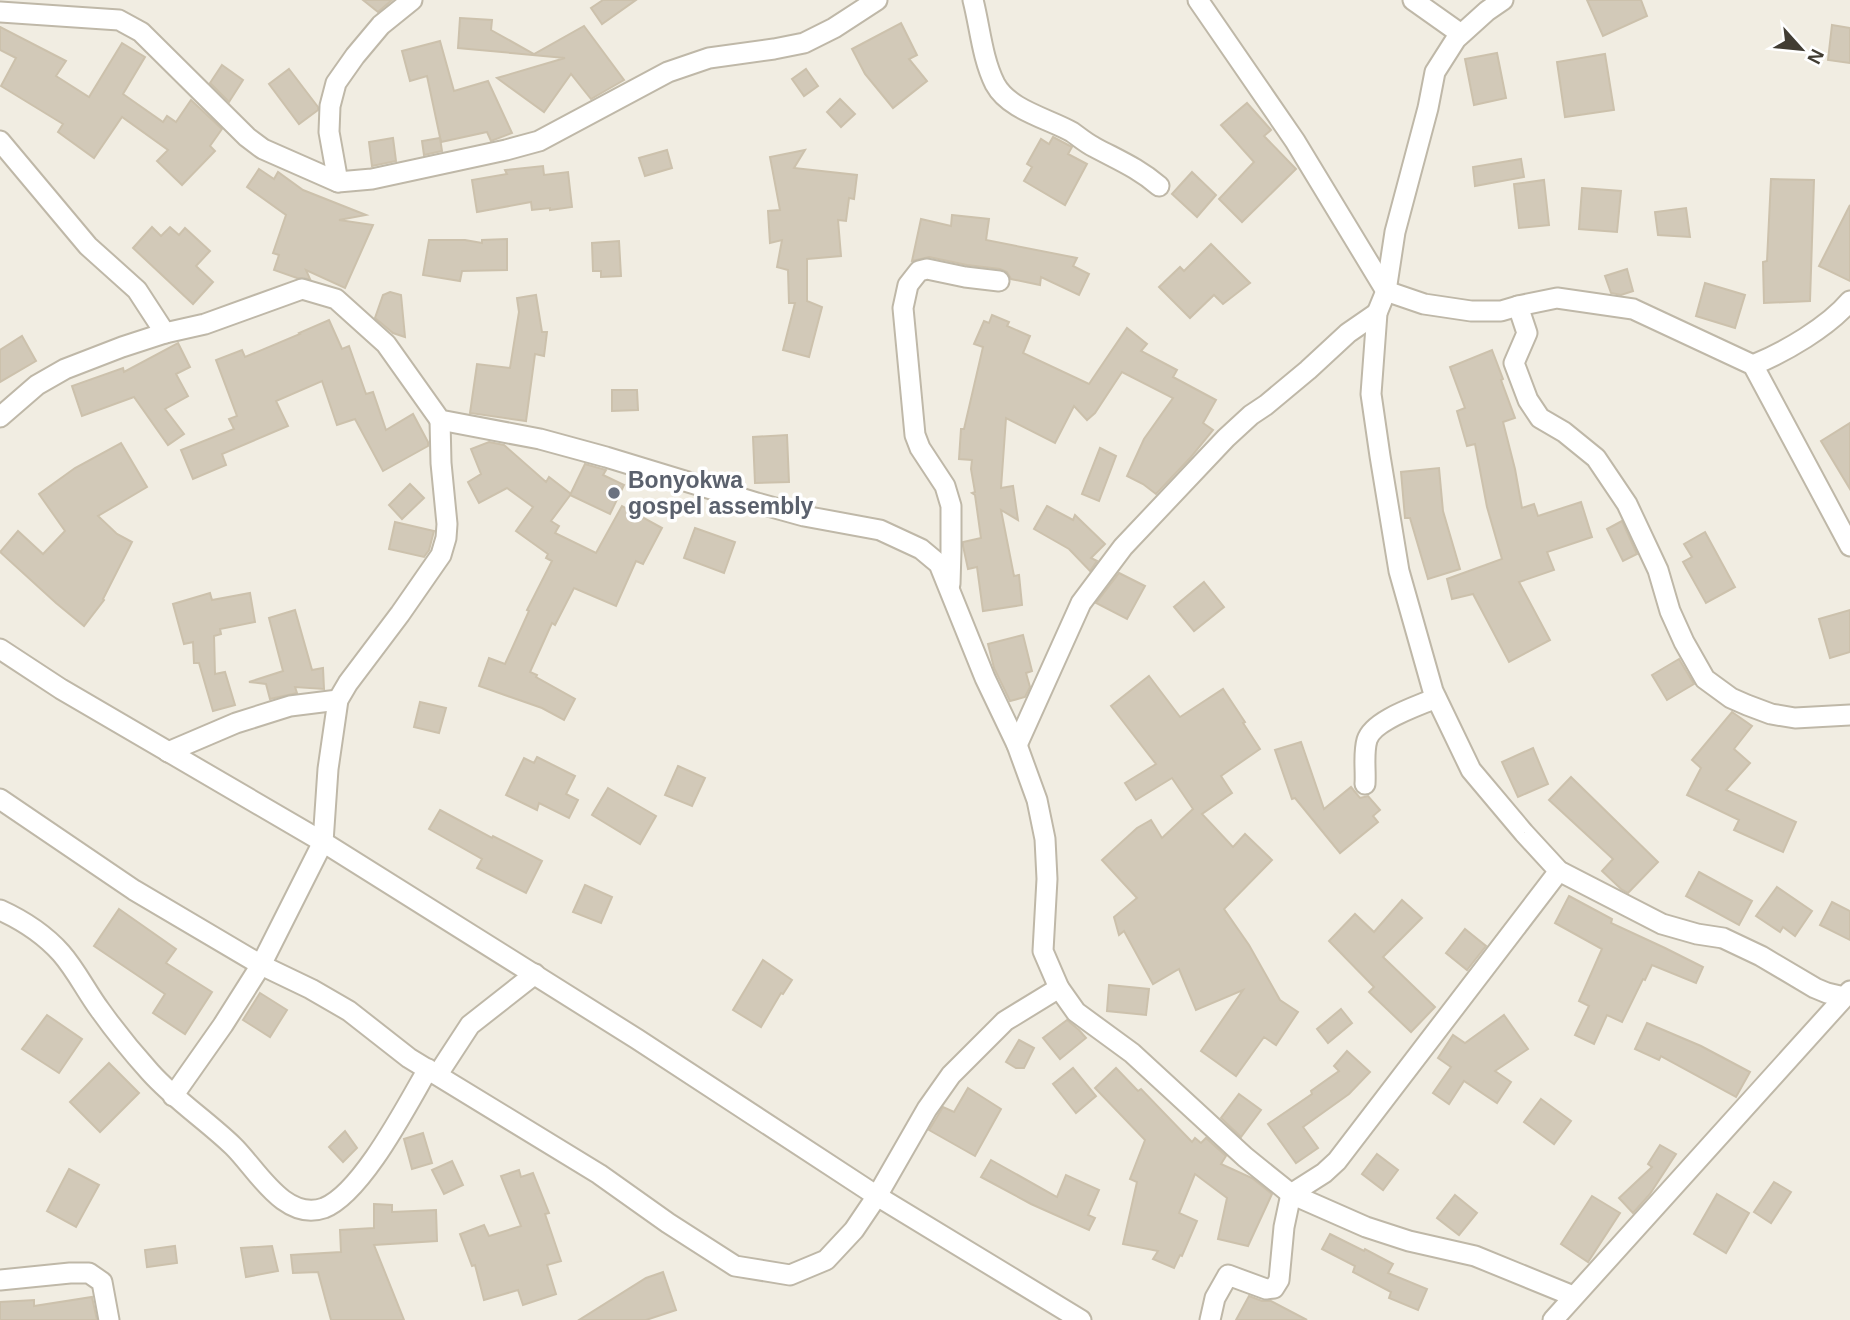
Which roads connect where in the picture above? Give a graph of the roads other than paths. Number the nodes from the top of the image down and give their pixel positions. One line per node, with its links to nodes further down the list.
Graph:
1 (412, 0): 10 (street)
2 (877, 0): 10 (street)
3 (974, 0): 11 (street)
4 (1198, 0): 13 (street)
5 (1413, 0): 8 (street)
6 (1503, 0): 8 (street)
7 (0, 12): 10 (street)
8 (1461, 34): 13 (street)
9 (0, 141): 17 (street)
10 (338, 182)
11 (1159, 186)
12 (999, 281): 22 (street)
13 (1386, 290): 15 (street); 16 (street)
14 (1850, 301): 18 (street)
15 (1518, 306): 18 (street); 26 (street)
16 (1377, 313): 24 (street); 27 (street)
17 (165, 333): 19 (street); 20 (street)
18 (1754, 365): 21 (street)
19 (0, 417)
20 (440, 420): 22 (street); 25 (street)
21 (1850, 546)
22 (949, 589): 27 (street)
23 (0, 649): 28 (street)
24 (1436, 698): 29 (street); 32 (street)
25 (338, 700): 28 (street); 31 (street)
26 (1850, 715)
27 (1017, 745): 36 (street)
28 (168, 752): 31 (street)
29 (1364, 784)
30 (0, 799): 34 (street)
31 (323, 842): 34 (street); 35 (street)
32 (1559, 871): 37 (street); 40 (street)
33 (0, 910): 39 (street)
34 (261, 965): 38 (street); 39 (street)
35 (535, 974): 38 (street); 41 (street)
36 (1059, 988): 40 (street); 41 (street)
37 (1847, 994): 43 (street)
38 (433, 1072): 39 (street); 41 (street)
39 (173, 1096)
40 (1291, 1194): 43 (street); 46 (street)
41 (877, 1196): 45 (street)
42 (0, 1280): 44 (street)
43 (1573, 1296): 47 (street)
44 (108, 1320)
45 (1081, 1320)
46 (1210, 1320)
47 (1553, 1320)

